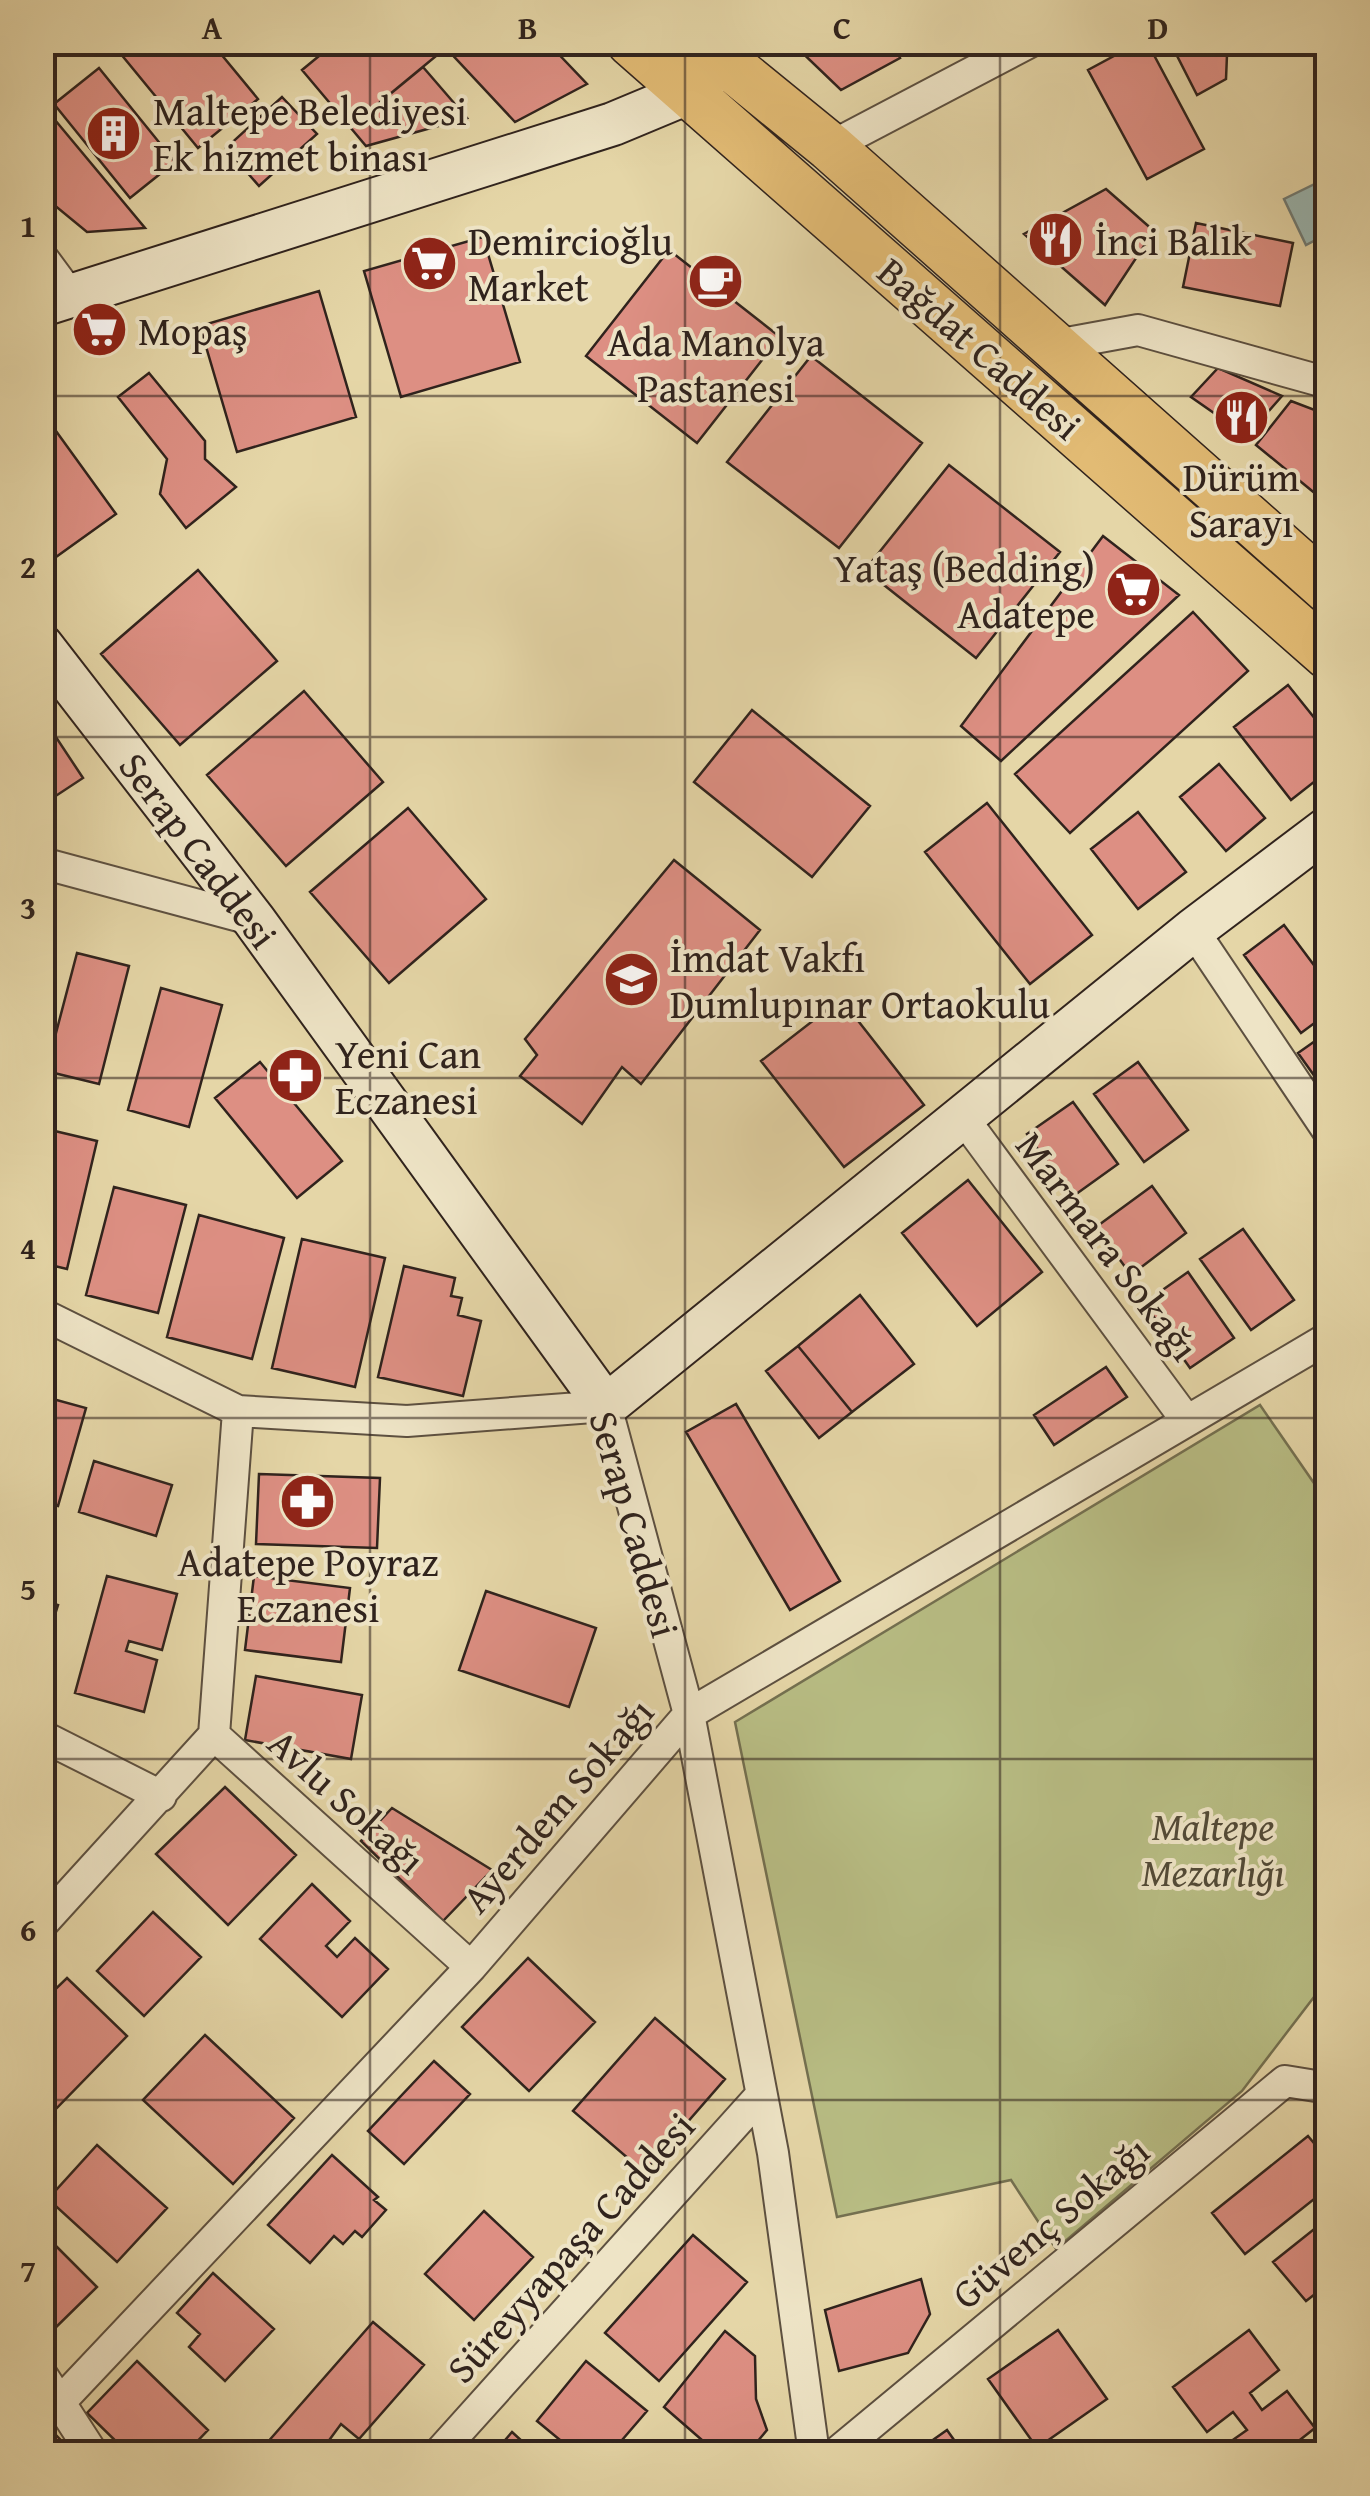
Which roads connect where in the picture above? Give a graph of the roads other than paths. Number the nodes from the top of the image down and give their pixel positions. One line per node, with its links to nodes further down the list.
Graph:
1 (631, 42): 4 (main road, Bağdat Caddesi)
2 (1030, 42): 5 (street)
3 (713, 52): 4 (street); 5 (main road, Bağdat Caddesi)
4 (686, 94): 7 (street); 12 (main road, Bağdat Caddesi)
5 (830, 147): 8 (main road, Bağdat Caddesi)
6 (42, 258): 7 (street)
7 (56, 300)
8 (1056, 345): 9 (street); 10 (main road, Bağdat Caddesi)
9 (1328, 383)
10 (1328, 589)
11 (42, 646): 15 (street, Serap Caddesi)
12 (1328, 655)
13 (1328, 828): 16 (street)
14 (42, 864): 15 (street)
15 (254, 920): 21 (street, Serap Caddesi)
16 (1193, 930): 17 (street); 18 (street)
17 (964, 1119): 21 (street); 23 (street, Marmara Sokağı)
18 (1328, 1131)
19 (42, 1314): 22 (street)
20 (1328, 1338): 23 (street, Ayerdem Sokağı)
21 (606, 1406): 22 (street); 24 (street, Serap Caddesi)
22 (238, 1410): 25 (street)
23 (1187, 1421): 24 (street, Ayerdem Sokağı)
24 (689, 1714): 29 (street, Ayerdem Sokağı); 31 (street, Serap Caddesi)
25 (214, 1735): 27 (street); 29 (street, Avlu Sokağı)
26 (42, 1736): 27 (street)
27 (162, 1796): 28 (street)
28 (42, 1924)
29 (471, 1967): 33 (street, Ayerdem Sokağı)
30 (1328, 2088): 37 (street, Güvenç Sokağı)
31 (762, 2095): 35 (street, Süreyyapaşa Caddesi); 36 (street, Serap Caddesi)
32 (42, 2374): 33 (street)
33 (61, 2400): 34 (street)
34 (93, 2454)
35 (438, 2454)
36 (814, 2454)
37 (835, 2454)

